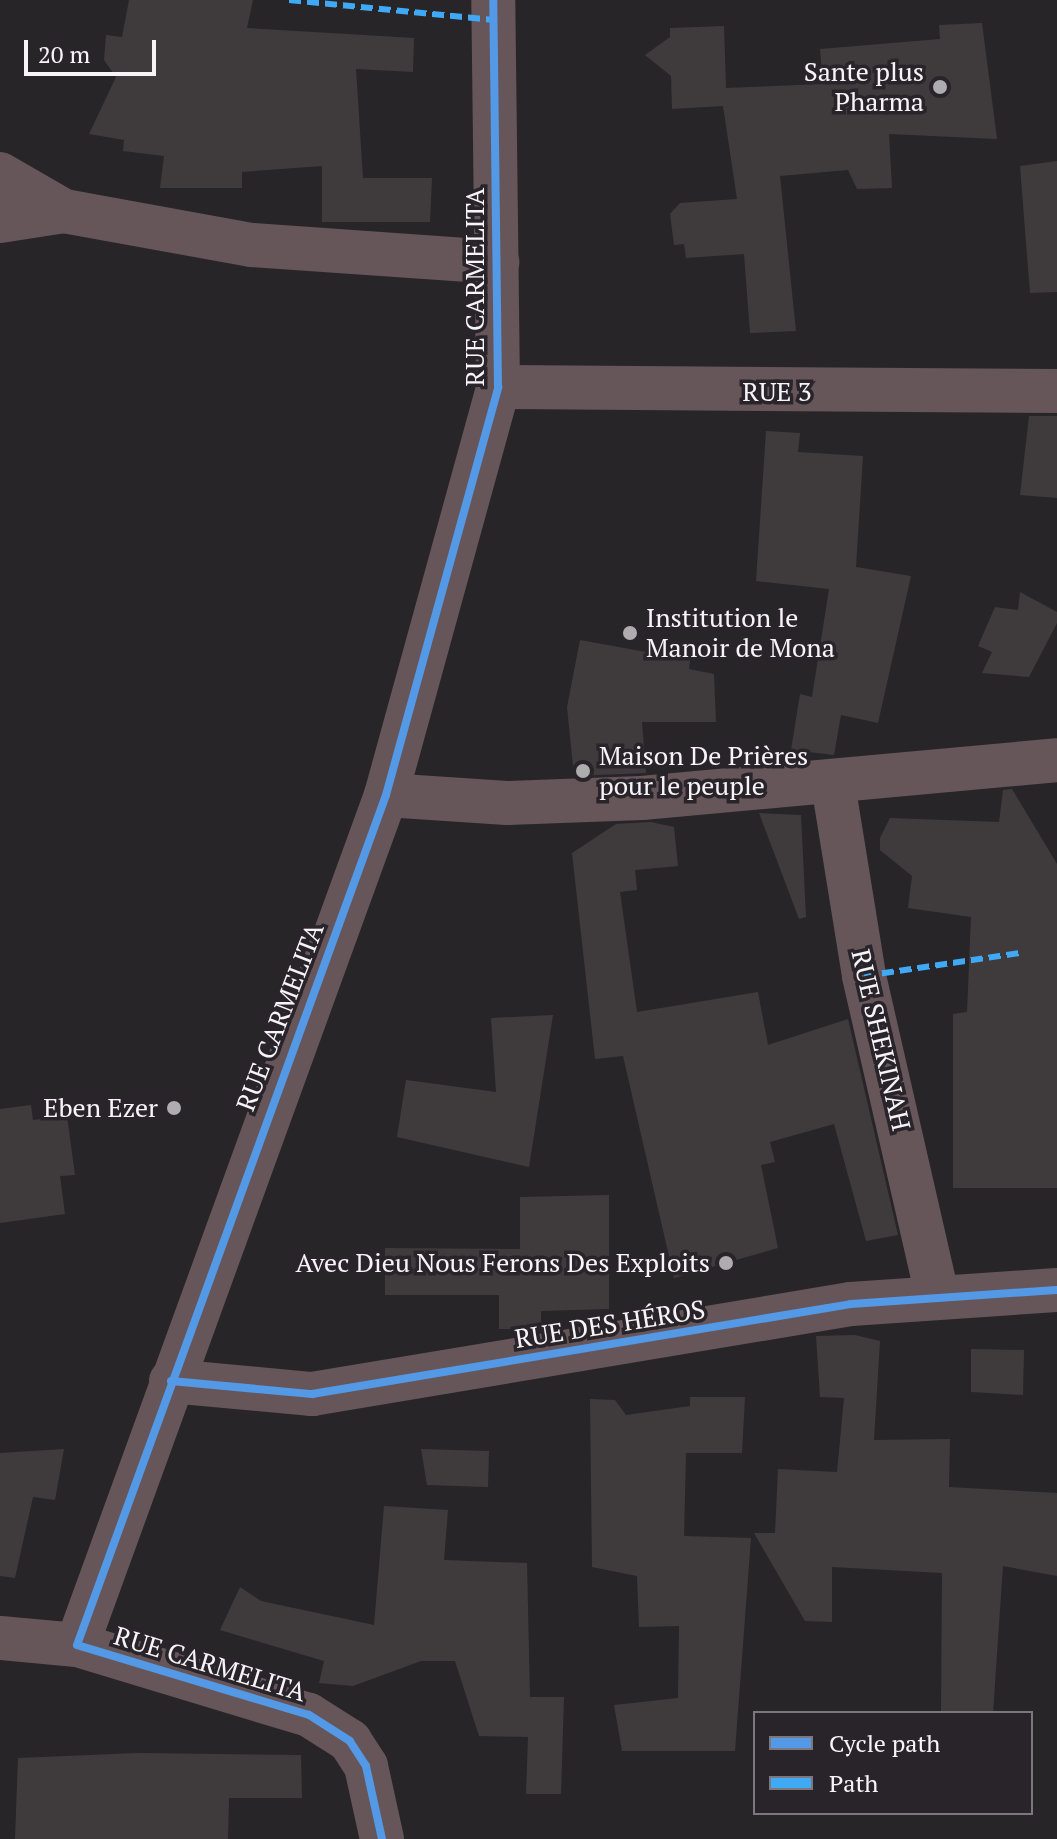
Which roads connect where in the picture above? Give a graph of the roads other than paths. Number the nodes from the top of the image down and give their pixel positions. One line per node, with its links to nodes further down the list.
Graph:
1 (493, 0): 5 (street, RUE CARMELITA)
2 (0, 174): 3 (street)
3 (64, 211): 4 (street); 5 (street)
4 (0, 221)
5 (497, 262): 6 (street, RUE CARMELITA)
6 (498, 387): 7 (street, RUE 3); 10 (street, RUE CARMELITA)
7 (1057, 391)
8 (1057, 760): 9 (street)
9 (833, 784): 10 (street); 12 (street, RUE SHEKINAH)
10 (386, 795): 13 (street, RUE CARMELITA)
11 (1057, 1290): 12 (street, RUE DES HÉROS)
12 (937, 1295): 13 (street, RUE DES HÉROS)
13 (171, 1381): 15 (street, RUE CARMELITA)
14 (0, 1638): 15 (street)
15 (77, 1645): 16 (street, RUE CARMELITA)
16 (382, 1839)

